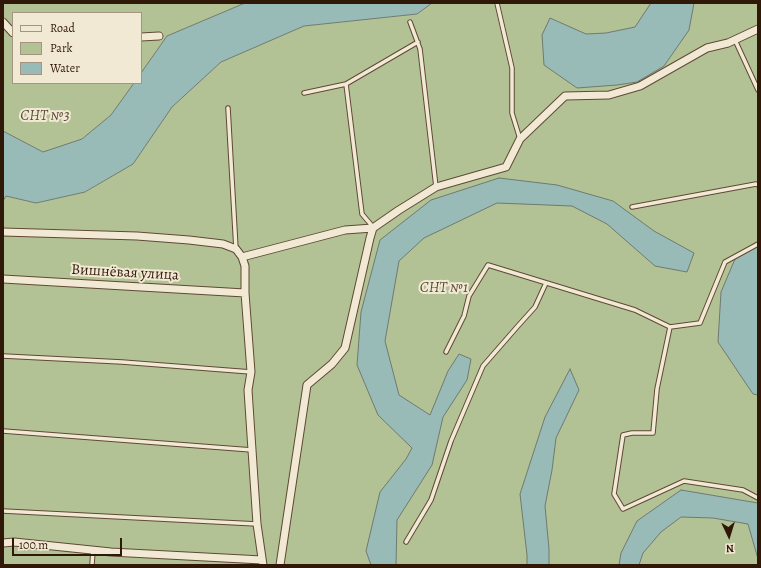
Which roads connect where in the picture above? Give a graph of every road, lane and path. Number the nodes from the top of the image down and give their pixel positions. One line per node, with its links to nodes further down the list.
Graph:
1 (497, 3): 14 (lane)
2 (3, 22): 5 (street)
3 (410, 22): 9 (lane)
4 (758, 29): 8 (street)
5 (12, 32)
6 (160, 36): 7 (street)
7 (142, 37)
8 (735, 40): 11 (lane); 14 (street)
9 (418, 42): 10 (lane); 16 (lane)
10 (346, 84): 12 (lane); 18 (lane)
11 (758, 90)
12 (304, 93)
13 (228, 108): 21 (lane)
14 (520, 139): 16 (street)
15 (758, 185): 17 (lane)
16 (436, 187): 18 (street)
17 (632, 207)
18 (373, 228): 22 (street); 40 (street)
19 (3, 232): 21 (street)
20 (758, 244): 26 (lane)
21 (236, 249): 22 (street)
22 (242, 256): 25 (street)
23 (3, 279): 25 (street, Вишнёвая улица)
24 (546, 283): 26 (lane); 27 (lane); 35 (lane)
25 (245, 293): 29 (street)
26 (670, 327): 32 (lane)
27 (446, 352)
28 (3, 356): 29 (lane)
29 (251, 372): 31 (street)
30 (3, 432): 31 (lane)
31 (252, 450): 34 (street)
32 (758, 498)
33 (3, 511): 34 (lane)
34 (257, 524): 38 (street)
35 (406, 542)
36 (3, 543): 37 (street)
37 (94, 550): 38 (street); 39 (lane)
38 (262, 563)
39 (92, 565)
40 (280, 565)

